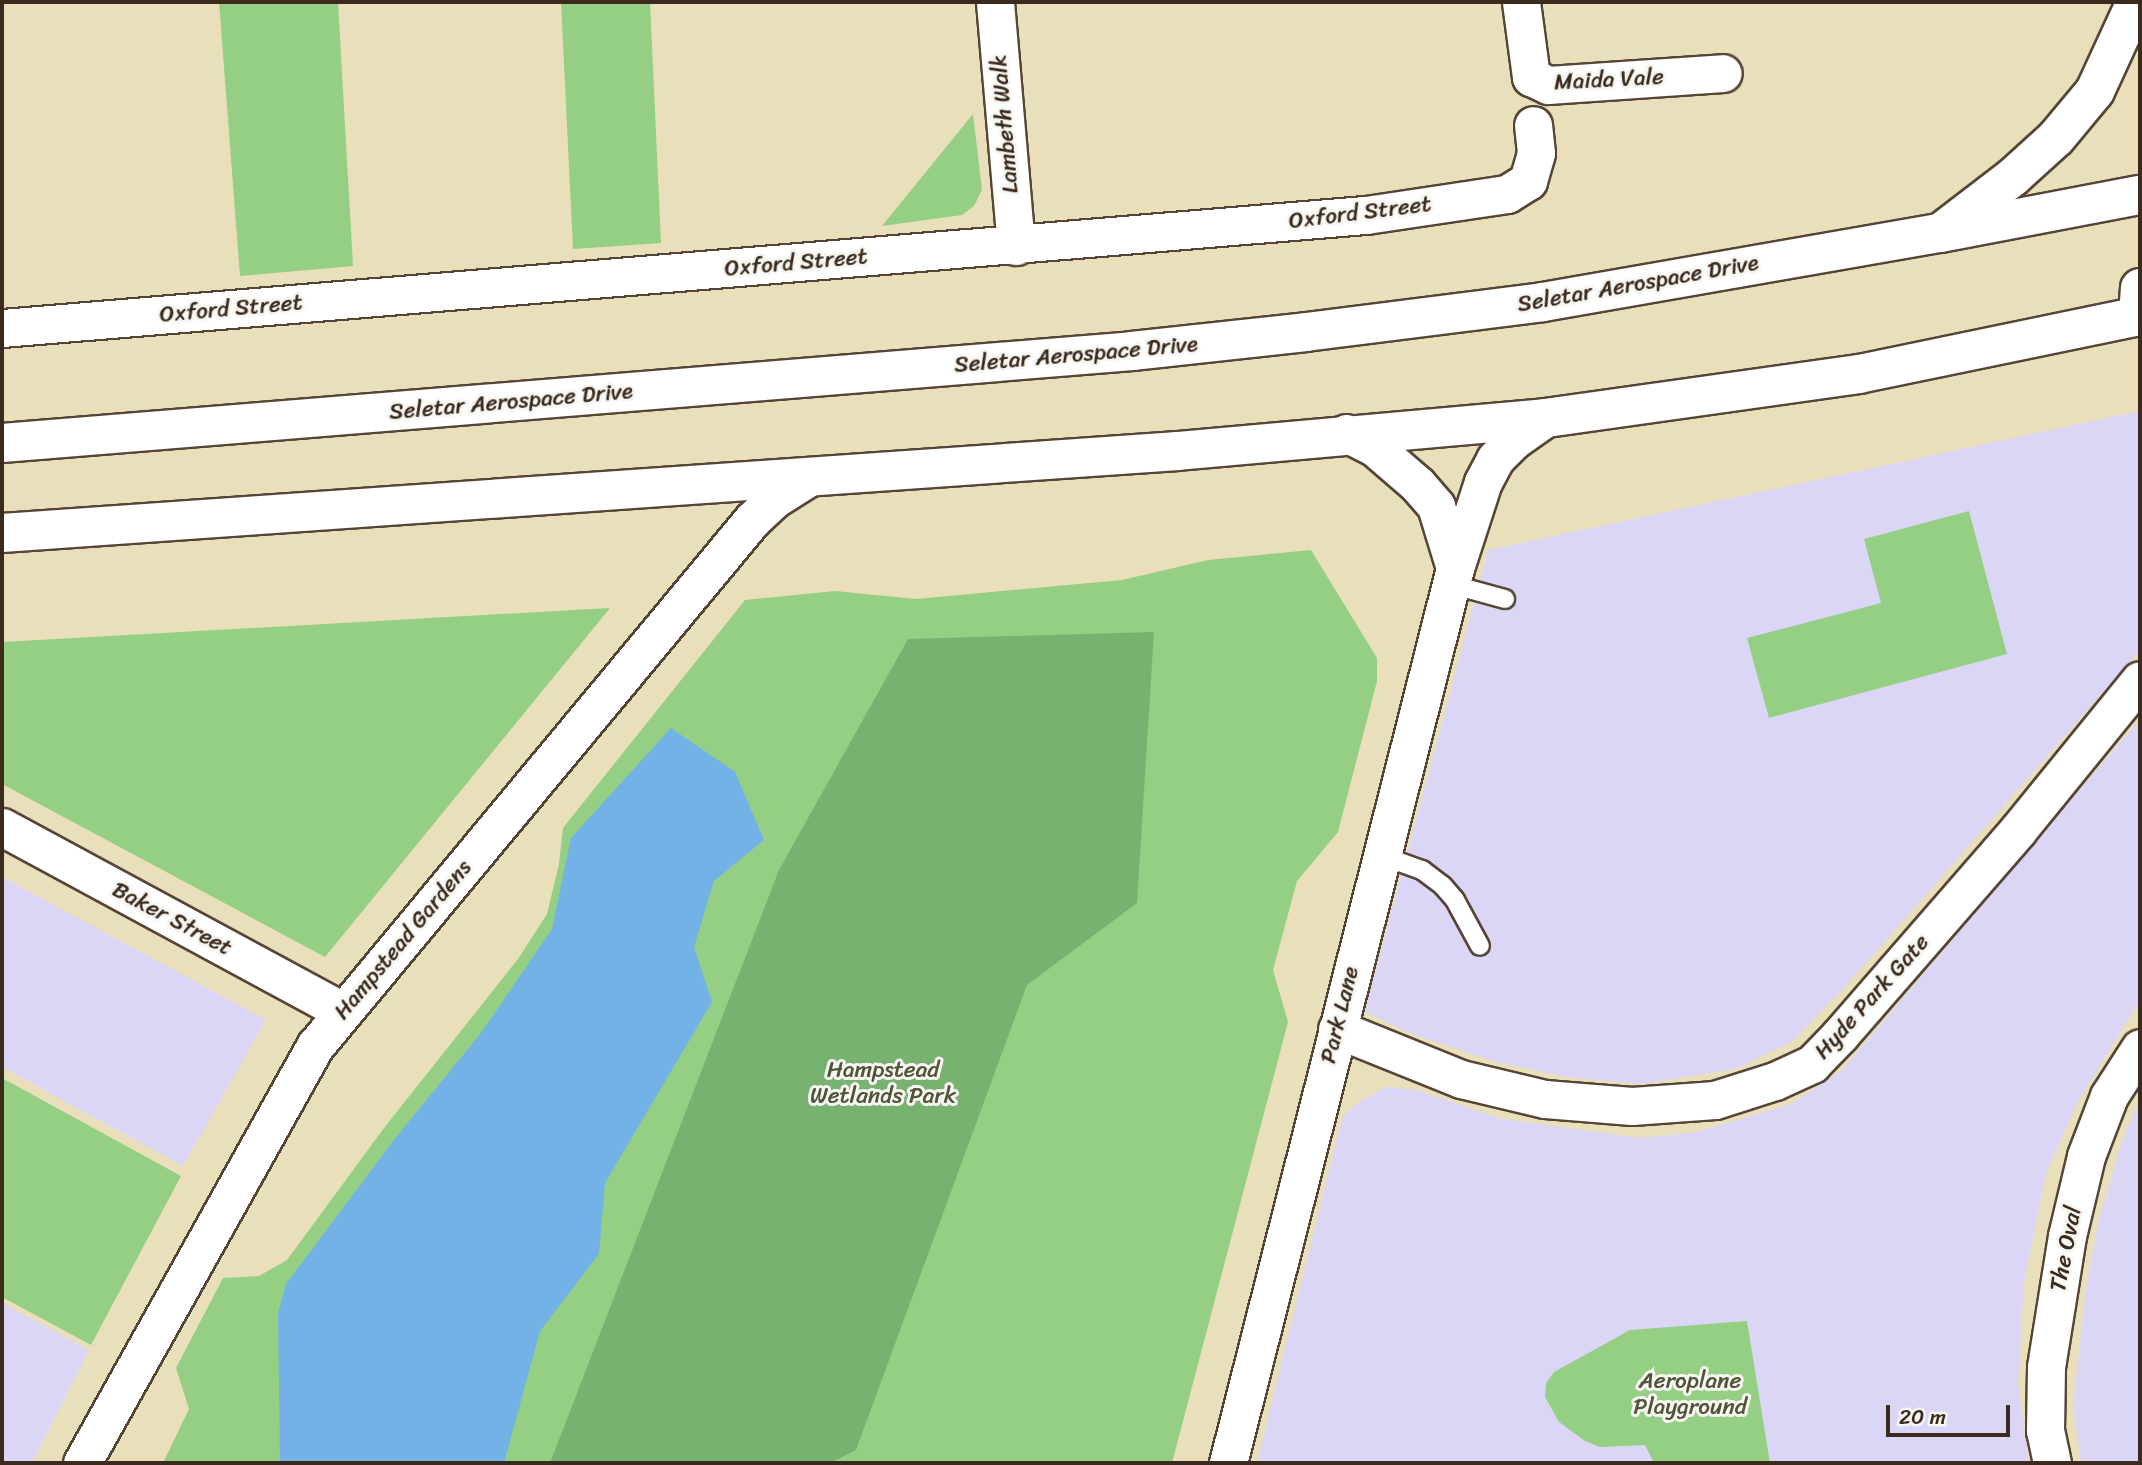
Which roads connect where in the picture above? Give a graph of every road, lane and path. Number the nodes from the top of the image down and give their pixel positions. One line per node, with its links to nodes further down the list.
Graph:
1 (995, 2): 8 (street, Lambeth Walk)
2 (1521, 2): 4 (street, Maida Vale)
3 (2136, 2): 7 (street)
4 (1723, 73)
5 (1533, 125): 8 (street, Oxford Street)
6 (2140, 195): 7 (street, Seletar Aerospace Drive)
7 (1940, 233): 13 (street, Seletar Aerospace Drive)
8 (1016, 246): 10 (street, Oxford Street)
9 (2139, 307): 11 (street)
10 (2, 328)
11 (1546, 418): 12 (street); 16 (street, Park Lane)
12 (1346, 433): 14 (street); 16 (street)
13 (2, 443)
14 (807, 479): 15 (street); 22 (street, Hampstead Gardens)
15 (2, 533)
16 (1452, 576): 17 (lane); 20 (street, Park Lane)
17 (1505, 599)
18 (2140, 680): 23 (street, Hyde Park Gate)
19 (2, 827): 22 (street, Baker Street)
20 (1380, 855): 21 (lane); 23 (street, Park Lane)
21 (1480, 946)
22 (343, 1011): 25 (street, Hampstead Gardens)
23 (1337, 1029): 26 (street, Park Lane)
24 (2140, 1048): 27 (street, The Oval)
25 (82, 1463)
26 (1228, 1463)
27 (2052, 1463)

